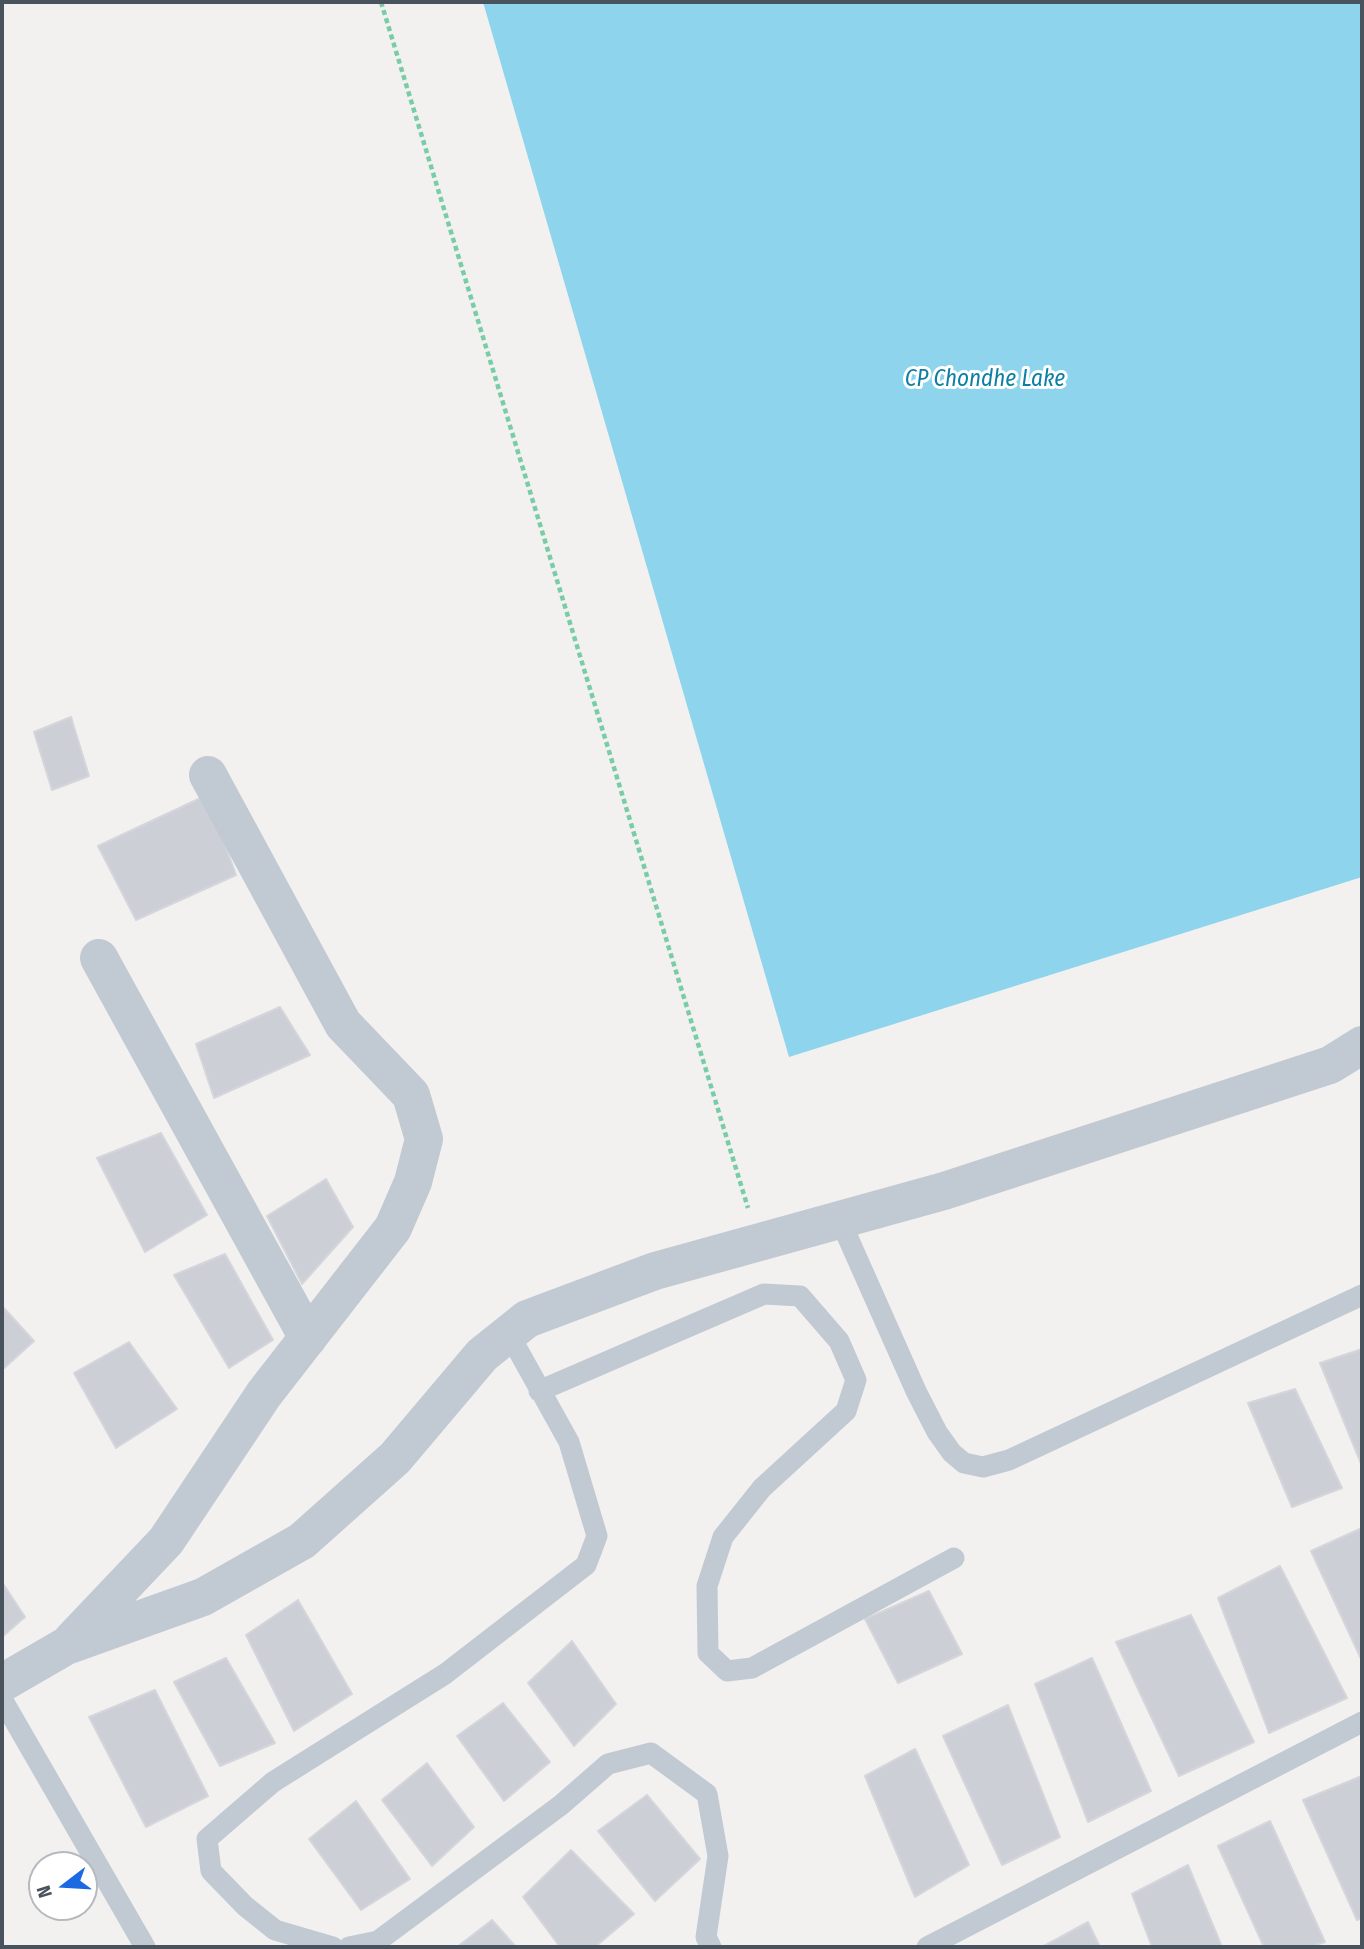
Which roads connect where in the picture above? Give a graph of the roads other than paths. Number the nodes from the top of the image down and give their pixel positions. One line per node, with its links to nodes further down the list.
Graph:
1 (208, 775): 7 (street)
2 (99, 958): 7 (street)
3 (1362, 1045): 4 (street)
4 (840, 1220): 5 (lane); 6 (street)
5 (1362, 1296)
6 (509, 1335): 8 (lane); 10 (street)
7 (308, 1338): 10 (street)
8 (539, 1391): 9 (lane); 15 (lane)
9 (954, 1559)
10 (66, 1646): 11 (street)
11 (2, 1682)
12 (2, 1699): 14 (lane)
13 (1362, 1721): 18 (lane)
14 (145, 1947)
15 (333, 1947)
16 (349, 1947): 17 (lane)
17 (711, 1947)
18 (927, 1947)

